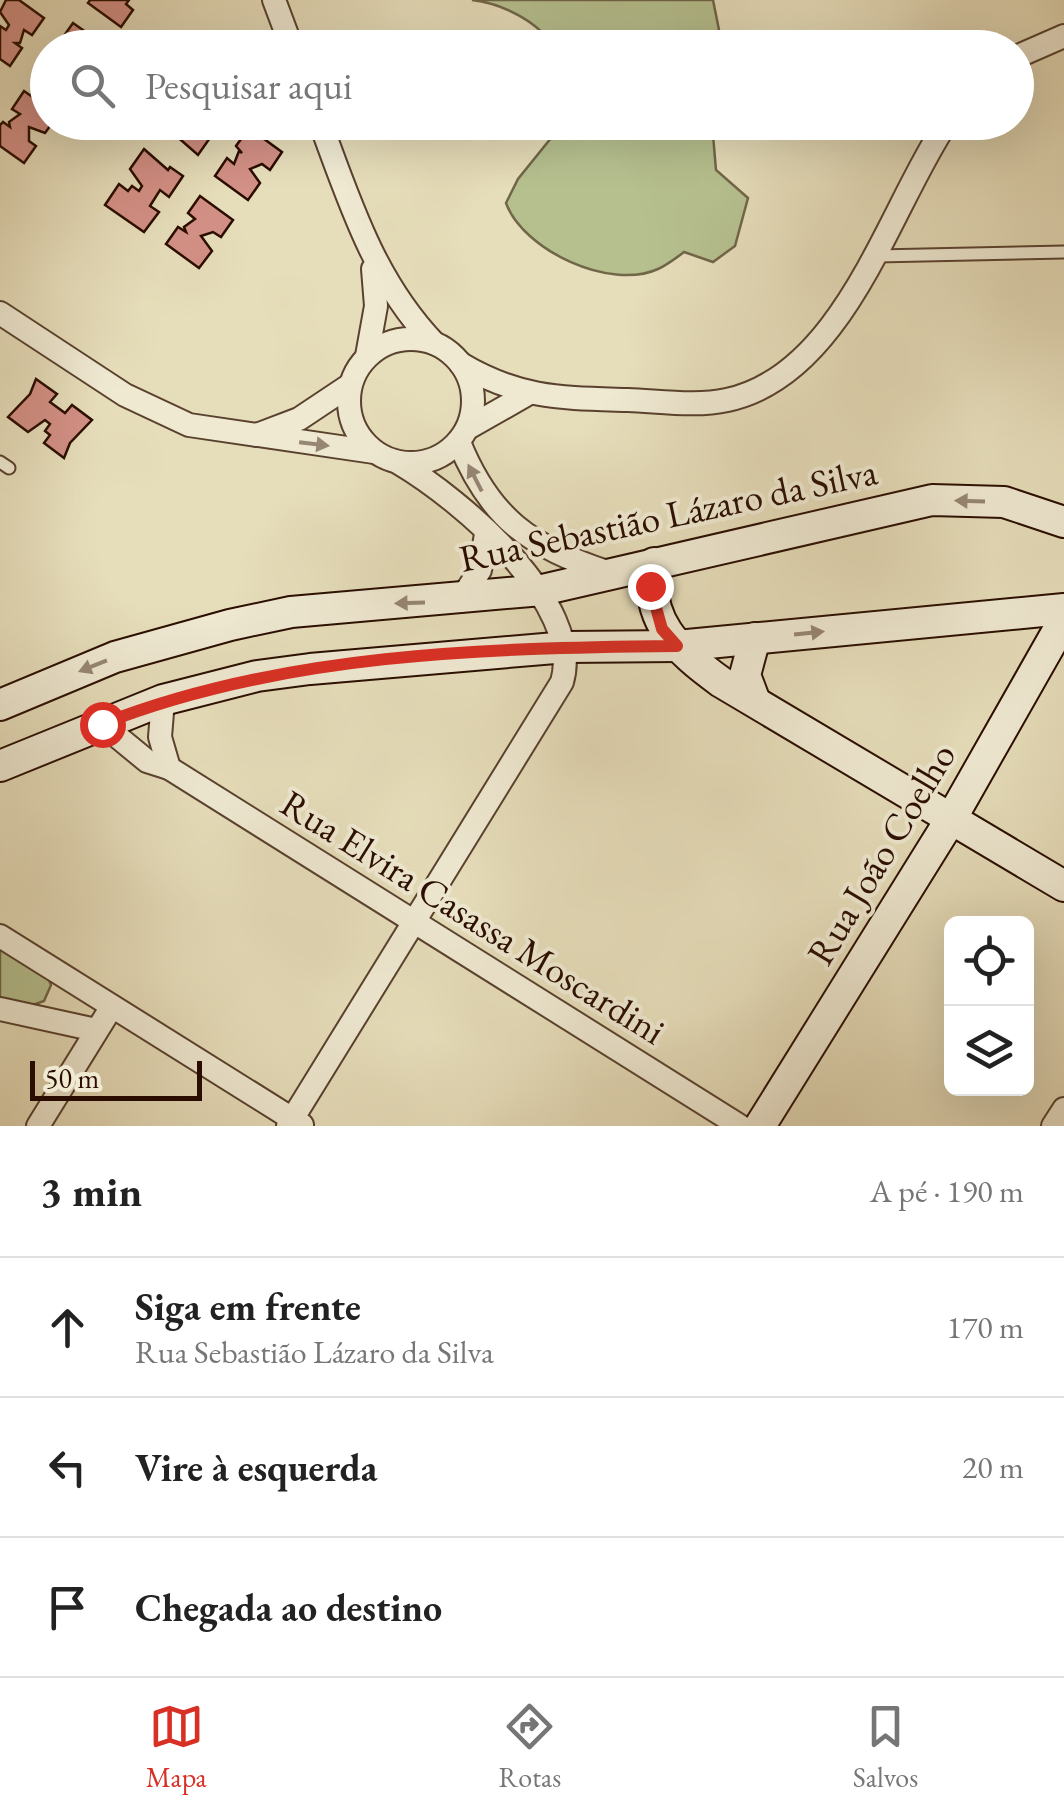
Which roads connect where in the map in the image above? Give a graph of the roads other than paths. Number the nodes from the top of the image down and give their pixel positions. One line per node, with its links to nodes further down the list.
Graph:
1 (274, 0): 2 (street)
2 (285, 30)
3 (1064, 36): 4 (street)
4 (1034, 49)
5 (327, 140): 8 (street)
6 (938, 140): 9 (street)
7 (1064, 252): 9 (lane)
8 (370, 256): 11 (street); 12 (street)
9 (877, 256): 15 (street)
10 (0, 313): 17 (street)
11 (435, 344): 12 (street); 13 (street)
12 (367, 356): 14 (street)
13 (461, 364): 15 (street); 16 (street)
14 (350, 386): 17 (street); 18 (street)
15 (526, 394): 16 (street)
16 (463, 435): 19 (street); 23 (street, one-way to 16)
17 (254, 436): 18 (street, one-way to 18)
18 (374, 452): 19 (street)
19 (399, 463): 21 (street)
20 (1062, 528): 22 (street, Rua Sebastião Lázaro da Silva, one-way to 22)
21 (486, 534): 24 (street); 25 (street)
22 (654, 563): 23 (street, Rua Sebastião Lázaro da Silva); 29 (street)
23 (607, 572): 24 (street, Rua Sebastião Lázaro da Silva)
24 (542, 590): 25 (street, Rua Sebastião Lázaro da Silva); 30 (street)
25 (460, 601): 33 (street, Rua Sebastião Lázaro da Silva, one-way to 33)
26 (1064, 609): 28 (street, one-way to 26)
27 (1064, 620): 37 (street, Rua João Coelho)
28 (755, 638): 29 (street); 32 (street)
29 (677, 646): 30 (street); 32 (street)
30 (567, 647): 31 (street); 39 (street)
31 (163, 700): 34 (street); 36 (street)
32 (754, 700): 37 (street)
33 (0, 705)
34 (102, 724): 35 (street); 36 (street, Rua Elvira Casassa Moscardini)
35 (0, 766)
36 (168, 768): 39 (street, Rua Elvira Casassa Moscardini)
37 (952, 819): 38 (street); 48 (street, Rua João Coelho)
38 (1064, 886)
39 (418, 921): 45 (street); 47 (street, Rua Elvira Casassa Moscardini)
40 (0, 936): 41 (street)
41 (111, 1008): 43 (street); 45 (street)
42 (0, 1009): 43 (street)
43 (96, 1030): 46 (street)
44 (1064, 1108): 49 (street)
45 (294, 1124)
46 (38, 1126)
47 (740, 1126)
48 (760, 1126)
49 (1053, 1126)

